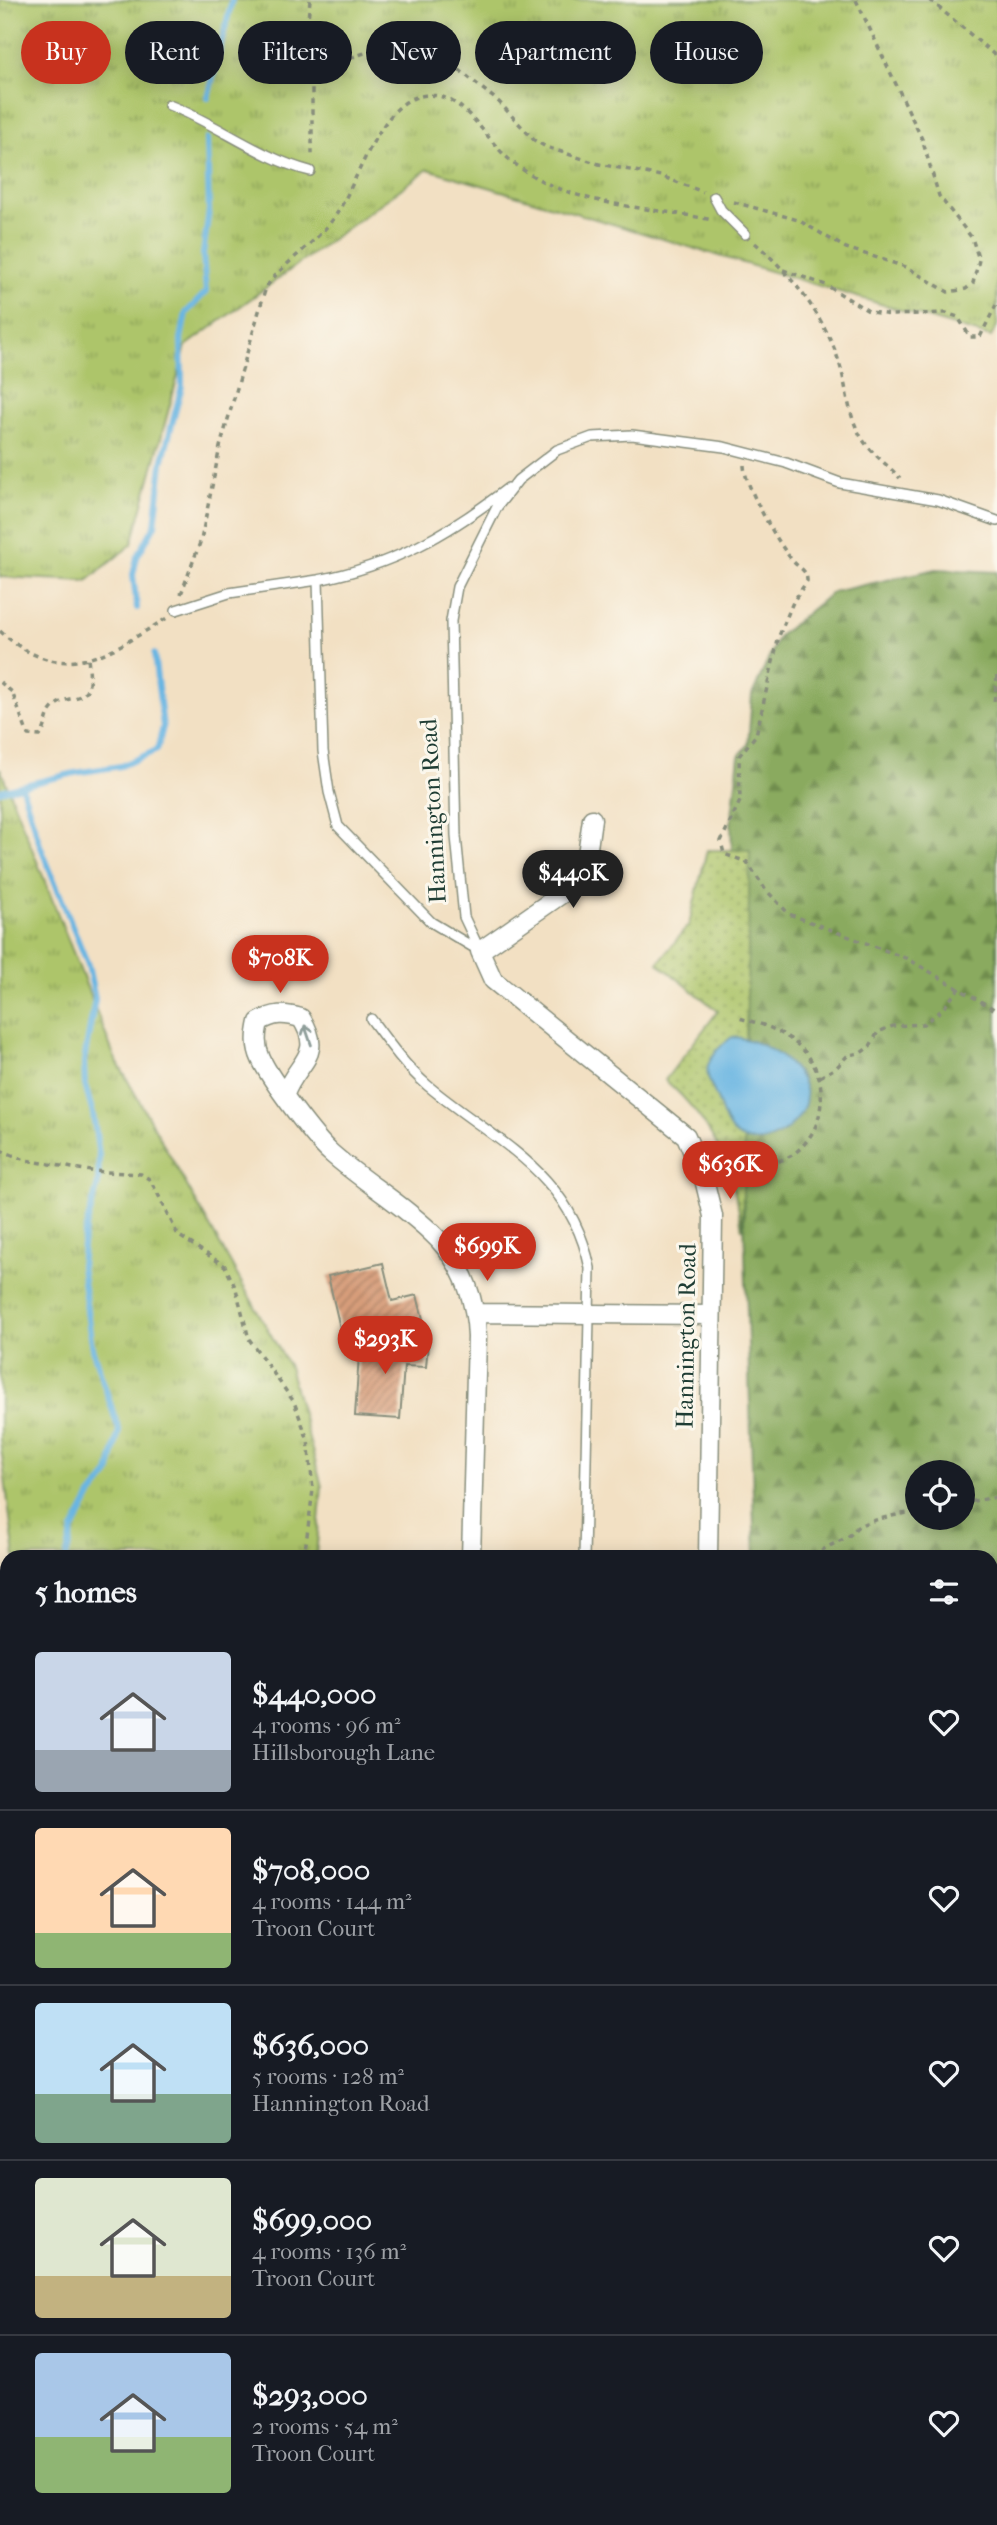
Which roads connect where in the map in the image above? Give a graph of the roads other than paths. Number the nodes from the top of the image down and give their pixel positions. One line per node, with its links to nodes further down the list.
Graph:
1 (169, 105): 2 (lane)
2 (310, 171)
3 (713, 197): 4 (lane)
4 (745, 234)
5 (518, 480): 6 (lane, Hannington Road); 7 (lane); 10 (lane, Hannington Road)
6 (997, 522)
7 (318, 580): 8 (lane); 10 (lane)
8 (176, 610)
9 (592, 819): 10 (street)
10 (480, 951): 15 (street, Hannington Road)
11 (371, 1019): 13 (lane)
12 (285, 1094): 14 (street)
13 (589, 1313): 14 (street); 15 (street); 17 (lane)
14 (476, 1314): 16 (street)
15 (710, 1315): 18 (street, Hannington Road)
16 (471, 1550)
17 (584, 1550)
18 (708, 1550)

